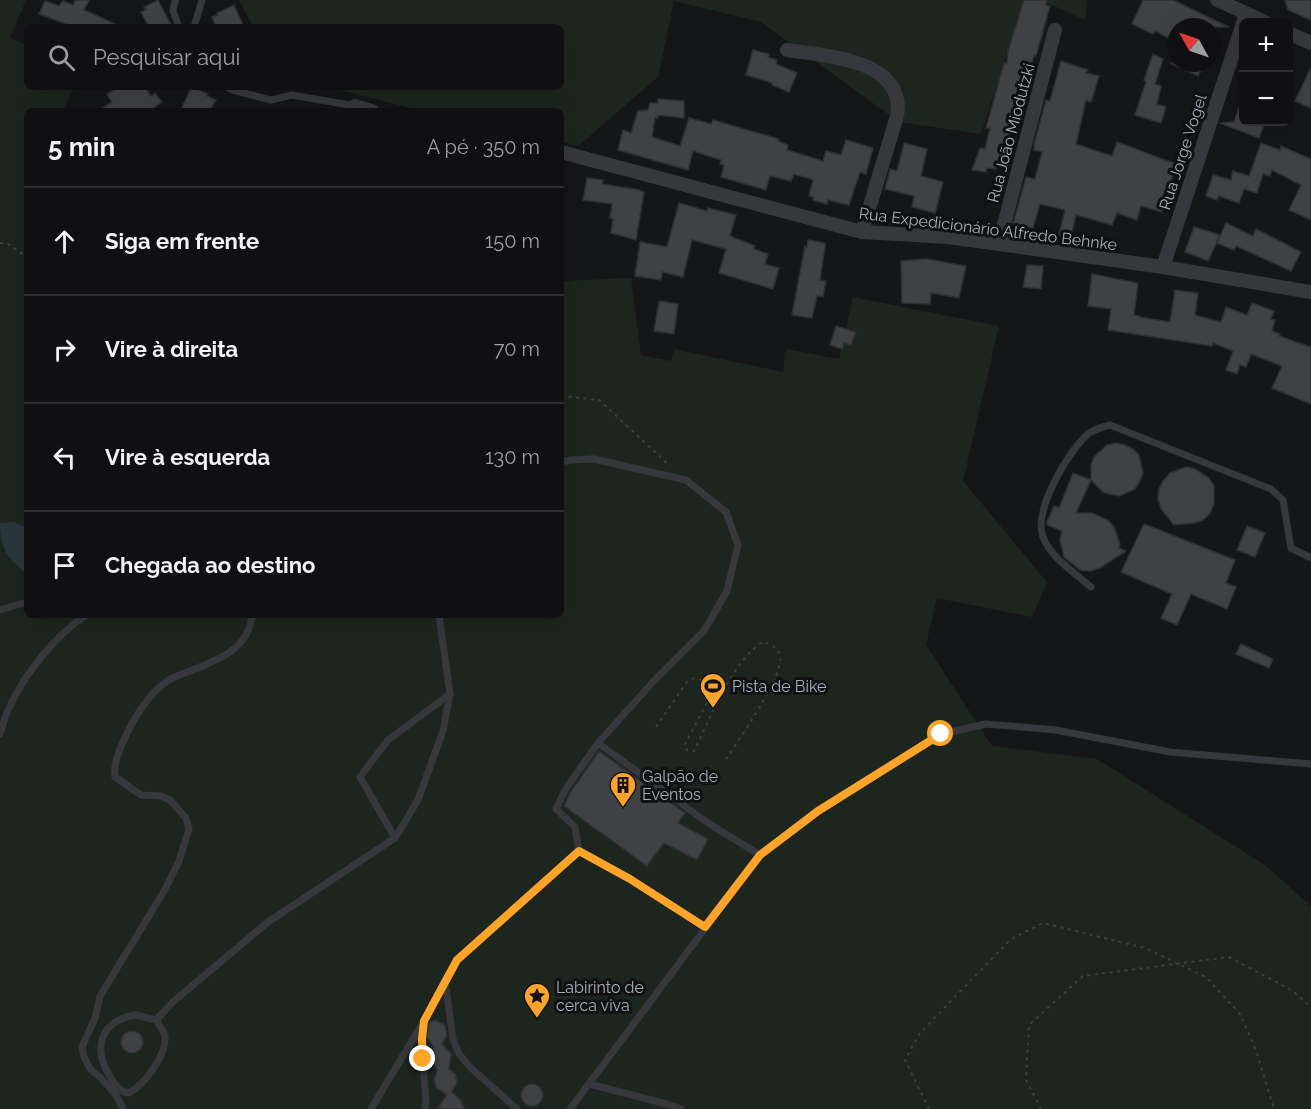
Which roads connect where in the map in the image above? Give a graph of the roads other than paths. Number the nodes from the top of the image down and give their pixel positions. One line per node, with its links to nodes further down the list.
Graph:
1 (175, 0): 6 (lane)
2 (202, 0): 7 (lane)
3 (1217, 0): 4 (street)
4 (1246, 14): 5 (street); 18 (street, Rua Jorge Vogel)
5 (1256, 18)
6 (178, 24)
7 (195, 24)
8 (1055, 30): 17 (street, Rua João Miodutzki)
9 (1293, 35): 10 (street)
10 (1311, 43)
11 (788, 50): 16 (street)
12 (232, 90): 13 (lane)
13 (355, 106): 14 (street)
14 (361, 108)
15 (564, 153): 16 (street, Rua Expedicionário Alfredo Behnke)
16 (862, 232): 17 (street, Rua Expedicionário Alfredo Behnke)
17 (999, 244): 18 (street, Rua Expedicionário Alfredo Behnke)
18 (1163, 267): 19 (street, Rua Expedicionário Alfredo Behnke)
19 (1310, 290)
20 (564, 461): 30 (lane)
21 (1311, 558): 22 (lane)
22 (1091, 587)
23 (24, 603): 24 (lane)
24 (0, 610)
25 (82, 618): 29 (lane)
26 (252, 618): 40 (lane)
27 (439, 618): 28 (lane)
28 (450, 694): 32 (lane); 32 (lane)
29 (0, 734)
30 (598, 743): 33 (lane); 34 (lane)
31 (1311, 764): 34 (lane)
32 (395, 838): 37 (lane)
33 (579, 851): 35 (lane); 36 (lane)
34 (760, 855): 35 (lane)
35 (705, 927): 39 (lane)
36 (445, 981): 38 (lane); 43 (lane)
37 (156, 1020): 37 (lane)
38 (424, 1021): 41 (lane); 42 (lane)
39 (589, 1084): 44 (lane); 45 (lane)
40 (123, 1109)
41 (371, 1109)
42 (425, 1109)
43 (517, 1109)
44 (570, 1109)
45 (681, 1109)

